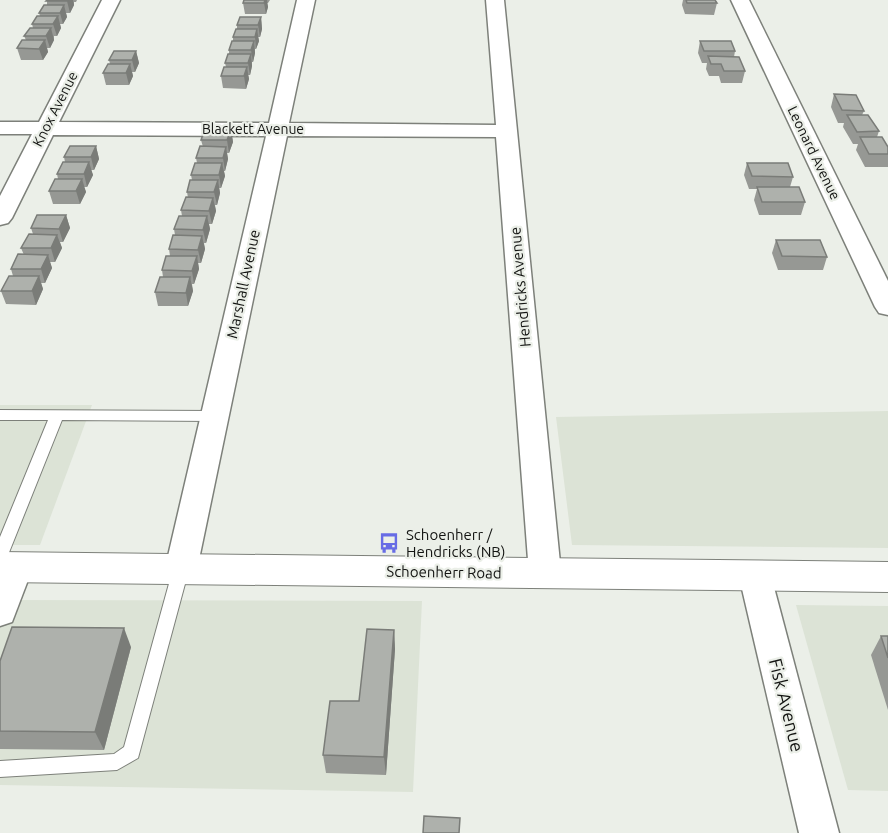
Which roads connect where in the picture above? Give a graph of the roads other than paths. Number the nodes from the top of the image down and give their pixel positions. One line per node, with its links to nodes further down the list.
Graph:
1 (111, 0): 6 (street, Knox Avenue)
2 (306, 0): 7 (street, Marshall Avenue)
3 (495, 0): 8 (street, Hendricks Avenue)
4 (740, 0): 10 (street, Leonard Avenue)
5 (0, 128): 6 (street, Blackett Avenue)
6 (45, 128): 7 (street, Blackett Avenue); 9 (street, Knox Avenue)
7 (277, 129): 8 (street, Blackett Avenue); 13 (street, Marshall Avenue)
8 (507, 130): 16 (street, Hendricks Avenue)
9 (0, 218)
10 (888, 307)
11 (0, 415): 12 (lane)
12 (57, 415): 13 (lane); 14 (lane)
13 (215, 416): 15 (street, Marshall Avenue)
14 (6, 563): 15 (main road, Schoenherr Road); 19 (street)
15 (181, 569): 16 (main road, Schoenherr Road); 20 (lane)
16 (545, 573): 17 (main road, Schoenherr Road)
17 (755, 576): 18 (main road, Schoenherr Road); 21 (street, Fisk Avenue)
18 (888, 577)
19 (0, 612)
20 (0, 768)
21 (819, 833)

